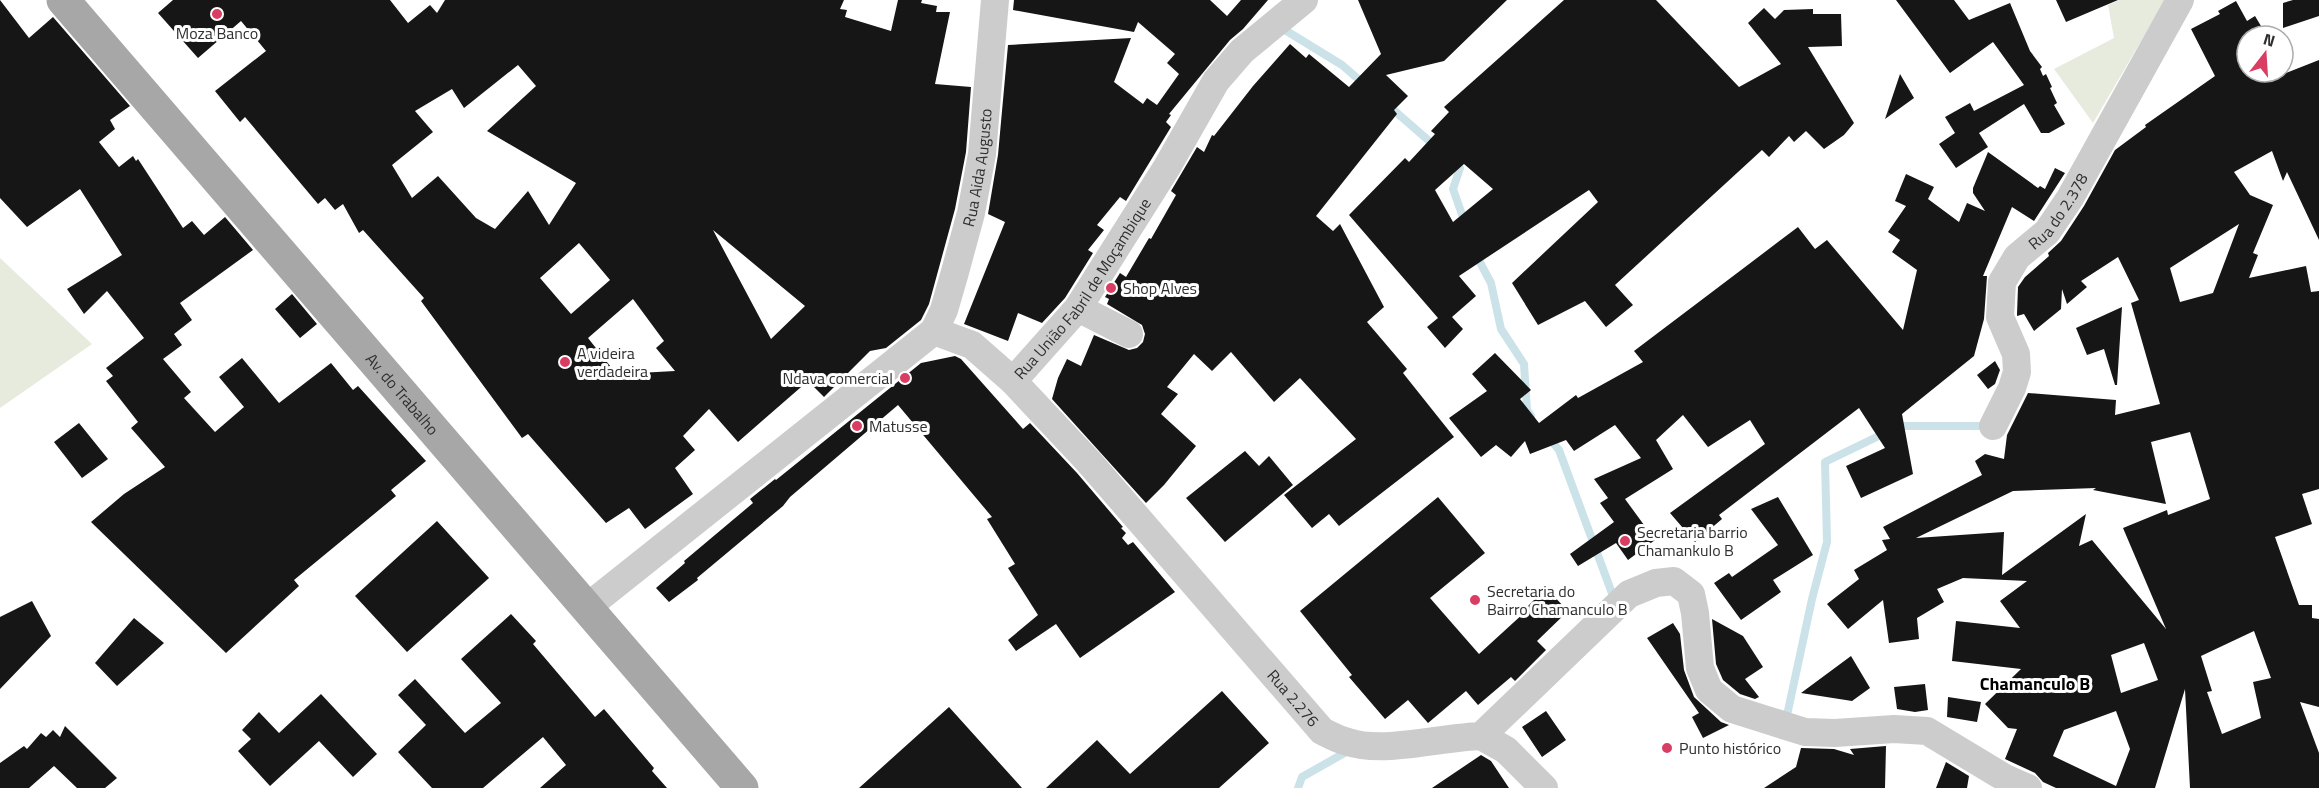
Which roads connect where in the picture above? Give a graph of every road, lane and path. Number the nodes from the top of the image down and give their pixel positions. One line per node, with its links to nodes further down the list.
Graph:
1 (63, 0): 10 (main road, Av. do Trabalho)
2 (995, 0): 6 (street, Rua Aida Augusto)
3 (1304, 0): 5 (street, Rua União Fabril de Moçambique)
4 (2180, 0): 9 (street, Rua do 2.378)
5 (1078, 308): 7 (street); 8 (street, Rua União Fabril de Moçambique)
6 (934, 331): 8 (street, Rua União Fabril de Moçambique); 10 (street)
7 (1130, 334)
8 (1013, 381): 11 (street, Rua 2.276)
9 (1993, 426)
10 (586, 608): 12 (main road, Av. do Trabalho)
11 (1481, 736): 13 (street); 14 (street)
12 (742, 788)
13 (1545, 788)
14 (2028, 788)

